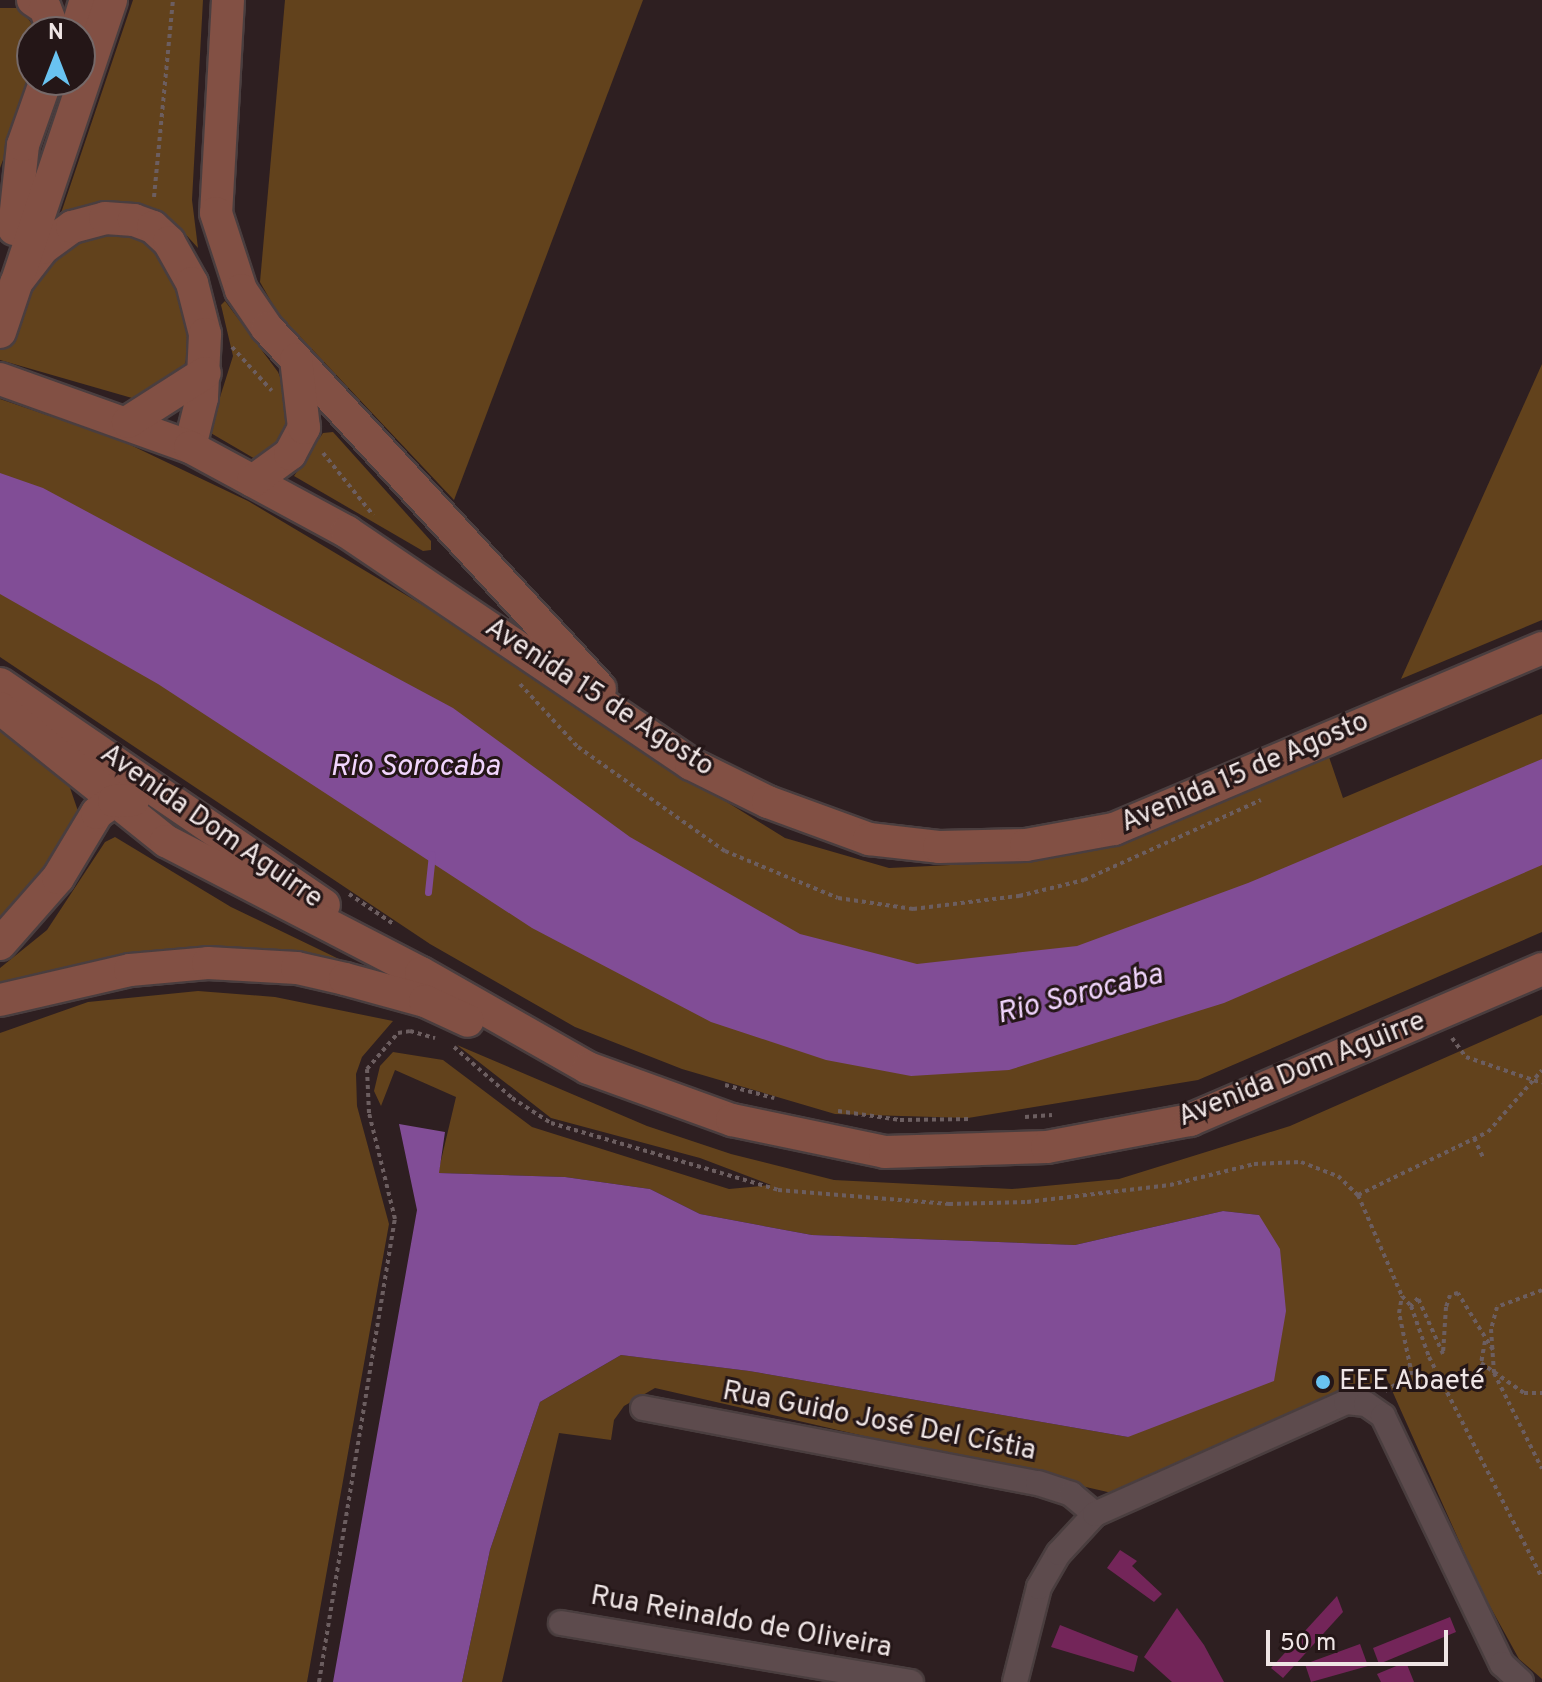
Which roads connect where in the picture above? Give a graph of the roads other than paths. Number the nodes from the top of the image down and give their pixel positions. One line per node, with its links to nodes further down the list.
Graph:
1 (33, 0): 4 (main road)
2 (111, 0): 8 (main road)
3 (228, 0): 10 (main road)
4 (48, 16)
5 (40, 96): 7 (main road)
6 (56, 96): 7 (main road)
7 (14, 229): 8 (main road)
8 (8, 279): 9 (main road); 11 (main road)
9 (0, 332)
10 (296, 359): 15 (main road); 19 (main road)
11 (205, 373): 13 (main road); 14 (main road)
12 (0, 379): 13 (main road, Avenida 15 de Agosto)
13 (128, 422): 14 (main road, Avenida 15 de Agosto)
14 (190, 447): 15 (main road, Avenida 15 de Agosto)
15 (253, 481): 19 (main road, Avenida 15 de Agosto)
16 (1542, 648): 19 (main road, Avenida 15 de Agosto)
17 (0, 684): 22 (main road, Avenida Dom Aguirre)
18 (0, 708): 20 (main road, Avenida Dom Aguirre)
19 (628, 722)
20 (79, 772): 21 (main road, Avenida Dom Aguirre); 23 (main road)
21 (114, 801): 22 (main road); 23 (main road); 26 (main road, Avenida Dom Aguirre)
22 (241, 847): 26 (main road, Avenida Dom Aguirre)
23 (80, 848): 24 (main road)
24 (0, 944)
25 (1542, 969): 28 (main road, Avenida Dom Aguirre)
26 (421, 973): 28 (main road, Avenida Dom Aguirre)
27 (0, 1000): 28 (main road)
28 (588, 1068)
29 (643, 1408): 30 (street, Rua Guido José Del Cístia)
30 (1095, 1514): 33 (street); 34 (street)
31 (561, 1623): 32 (street, Rua Reinaldo de Oliveira)
32 (911, 1682)
33 (1015, 1682)
34 (1521, 1682)

